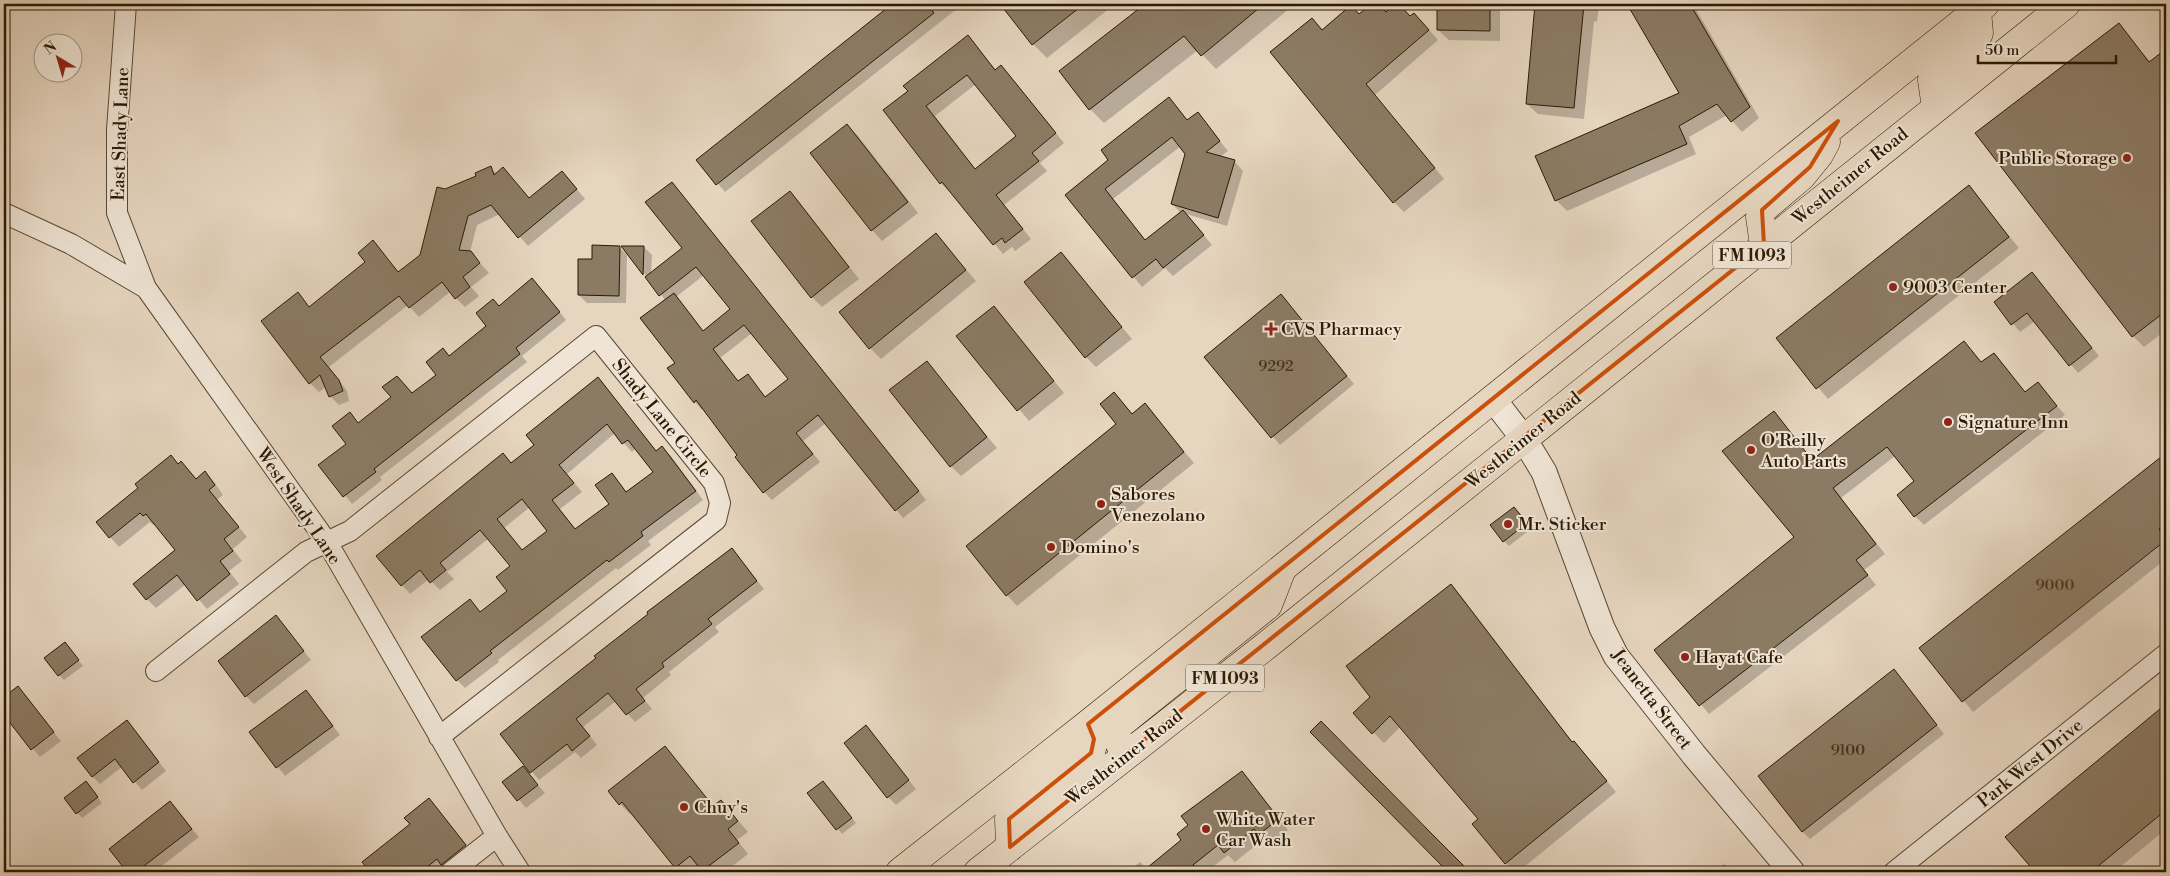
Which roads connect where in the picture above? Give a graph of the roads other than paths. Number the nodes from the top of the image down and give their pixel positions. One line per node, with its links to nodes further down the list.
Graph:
1 (126, 4): 8 (street, East Shady Lane)
2 (2066, 4): 4 (main road, Westheimer Road / FM 1093)
3 (1981, 7): 4 (main road); 5 (main road, FM 1093)
4 (1936, 108): 7 (main road, Westheimer Road / FM 1093)
5 (1838, 121): 7 (main road); 9 (main road, FM 1093)
6 (4, 214): 8 (street, West Shady Lane)
7 (1764, 245): 10 (main road, Westheimer Road / FM 1093)
8 (146, 288): 11 (street, West Shady Lane)
9 (1493, 399): 10 (street, Jeanetta Street); 12 (main road, FM 1093)
10 (1524, 439): 17 (main road, Westheimer Road / FM 1093); 25 (street, Jeanetta Street)
11 (327, 542): 14 (street); 16 (street, West Shady Lane); 16 (street, Shady Lane Circle)
12 (1283, 568): 15 (main road, FM 1093); 17 (main road)
13 (2166, 654): 26 (street, Park West Drive)
14 (156, 671)
15 (1088, 724): 19 (main road); 20 (main road, FM 1093)
16 (439, 737): 18 (street, West Shady Lane)
17 (1126, 755): 19 (main road, Westheimer Road / FM 1093)
18 (497, 836): 21 (street); 22 (street, West Shady Lane)
19 (1010, 847): 24 (main road, Westheimer Road / FM 1093)
20 (924, 862): 23 (main road, FM 1093)
21 (451, 872)
22 (520, 872)
23 (900, 872)
24 (978, 872)
25 (1792, 872)
26 (1894, 872)

